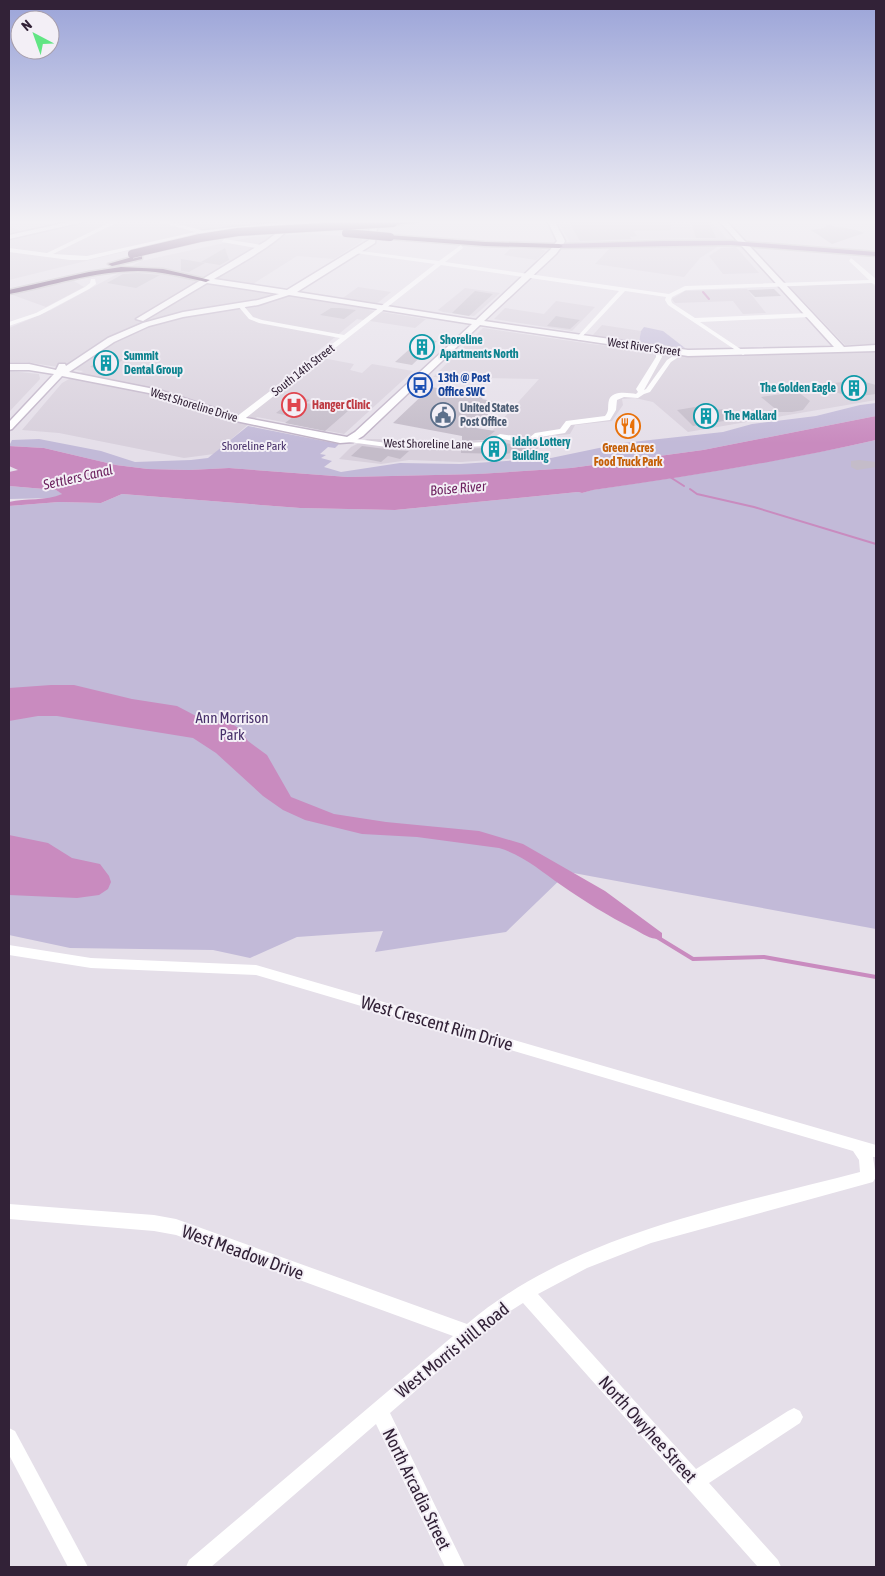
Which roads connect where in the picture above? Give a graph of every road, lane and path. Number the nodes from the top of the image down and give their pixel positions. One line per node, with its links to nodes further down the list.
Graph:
1 (73, 296): 16 (street)
2 (179, 296): 25 (main road)
3 (278, 296): 11 (main road)
4 (312, 296): 12 (main road, West River Street)
5 (398, 296): 12 (street, South 14th Street)
6 (508, 296): 15 (main road)
7 (618, 296): 18 (street)
8 (666, 296): 9 (street)
9 (670, 296): 14 (street)
10 (792, 296): 13 (main road)
11 (241, 306): 17 (street); 25 (main road)
12 (383, 307): 15 (main road, West River Street); 17 (street, South 14th Street)
13 (810, 315): 14 (street); 21 (main road)
14 (693, 320): 23 (street)
15 (478, 323): 18 (main road, West River Street); 29 (main road)
16 (9, 324)
17 (345, 337): 27 (street, South 14th Street)
18 (579, 338): 20 (main road, West River Street)
19 (876, 348): 21 (main road, West River Street)
20 (658, 349): 22 (main road, West River Street); 26 (street)
21 (841, 349): 23 (main road, West River Street)
22 (683, 352): 23 (main road, West River Street); 26 (street)
23 (743, 353)
24 (9, 367): 25 (main road, West Shoreline Drive)
25 (60, 372): 27 (main road, West Shoreline Drive); 28 (main road)
26 (642, 392): 29 (street, West Shoreline Lane)
27 (239, 419): 29 (main road, West Shoreline Drive)
28 (9, 426)
29 (349, 440)
30 (9, 950): 31 (street, West Crescent Rim Drive)
31 (857, 1145): 32 (street, West Crescent Rim Drive); 33 (street)
32 (876, 1152)
33 (874, 1176): 35 (street, West Morris Hill Road)
34 (9, 1211): 36 (street, West Meadow Drive)
35 (525, 1292): 36 (street, West Morris Hill Road); 40 (street, North Owyhee Street)
36 (469, 1333): 37 (street, West Morris Hill Road)
37 (379, 1410): 42 (street, West Morris Hill Road); 43 (street, North Arcadia Street)
38 (794, 1417): 40 (street)
39 (9, 1437): 41 (street)
40 (695, 1481): 44 (street, North Owyhee Street)
41 (78, 1567)
42 (196, 1567)
43 (455, 1567)
44 (771, 1567)

